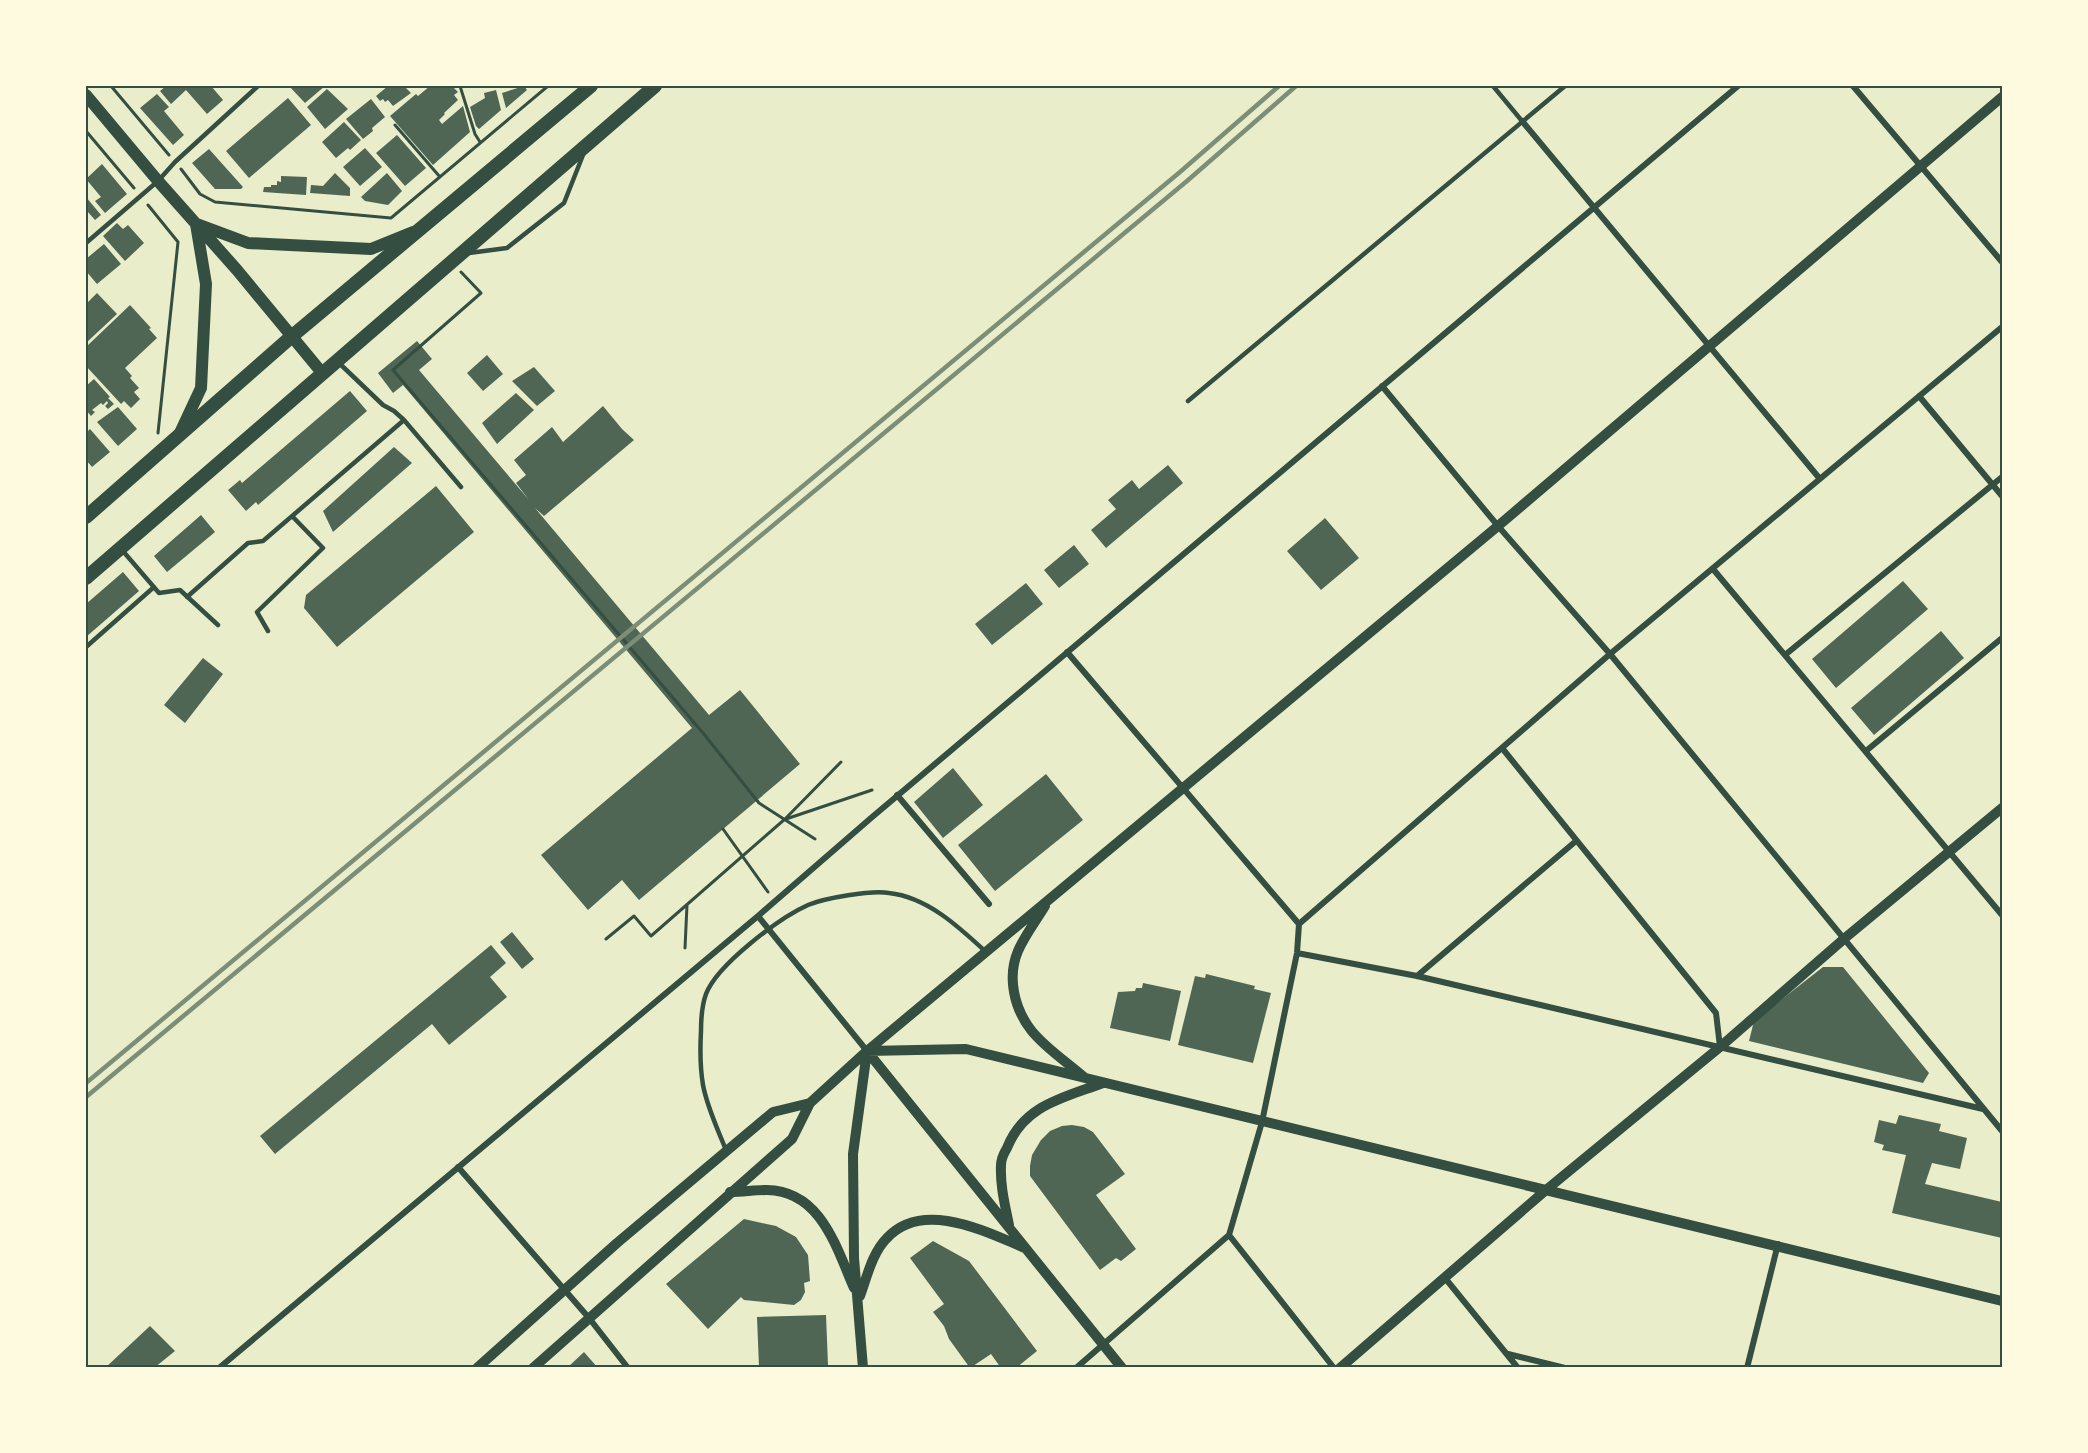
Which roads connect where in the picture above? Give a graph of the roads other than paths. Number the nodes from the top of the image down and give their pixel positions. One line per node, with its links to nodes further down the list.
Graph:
1 (258, 86): 13 (lane)
2 (591, 86): 16 (main road)
3 (656, 86): 11 (main road)
4 (1493, 86): 10 (lane)
5 (1564, 86): 10 (lane)
6 (1738, 86): 14 (street)
7 (1853, 86): 12 (street)
8 (86, 95): 13 (main road)
9 (2002, 97): 12 (street)
10 (1522, 121): 14 (street); 27 (lane)
11 (586, 145): 18 (main road); 18 (lane)
12 (1921, 166): 19 (street); 22 (street)
13 (158, 181): 15 (main road); 17 (lane)
14 (1594, 207): 22 (street); 25 (street)
15 (195, 223): 16 (main road); 21 (main road); 29 (main road)
16 (417, 231): 21 (main road)
17 (86, 243)
18 (456, 258): 23 (main road)
19 (2002, 262)
20 (2002, 327): 26 (street)
21 (291, 338): 24 (main road); 29 (main road)
22 (1710, 347): 31 (street); 37 (street)
23 (337, 362): 24 (main road); 28 (lane)
24 (323, 374): 38 (main road)
25 (1382, 386): 37 (street); 47 (street)
26 (1919, 396): 31 (street); 32 (street)
27 (1188, 401)
28 (404, 420): 33 (lane); 35 (lane)
29 (179, 436): 36 (main road)
30 (2002, 477): 32 (street)
31 (1820, 479): 39 (street)
32 (1993, 485): 34 (street); 49 (street)
33 (461, 487)
34 (2002, 496)
35 (292, 516): 42 (lane); 44 (lane)
36 (86, 517)
37 (1498, 526): 48 (street); 52 (street)
38 (120, 548): 40 (main road); 41 (lane)
39 (1713, 569): 48 (street); 49 (street)
40 (86, 578)
41 (154, 587): 42 (lane); 46 (lane)
42 (187, 597): 43 (lane)
43 (218, 625)
44 (268, 631)
45 (2002, 638): 51 (street)
46 (86, 647)
47 (1067, 652): 52 (street); 53 (street)
48 (1610, 654): 50 (street); 63 (street)
49 (1785, 655): 51 (street)
50 (1502, 748): 55 (street); 61 (street)
51 (1866, 751): 56 (street)
52 (1182, 789): 57 (street); 61 (street)
53 (897, 795): 58 (street); 60 (street)
54 (2002, 808): 56 (street)
55 (1576, 841): 66 (street); 67 (street)
56 (1950, 852): 59 (street); 63 (street)
57 (1051, 897): 64 (street); 69 (street)
58 (989, 904)
59 (2002, 915)
60 (758, 916): 62 (street); 76 (street)
61 (1299, 924): 65 (street)
62 (768, 929): 64 (lane); 68 (street); 75 (lane)
63 (1845, 938): 67 (street); 72 (street)
64 (986, 952): 68 (street)
65 (1296, 953): 66 (street); 73 (street)
66 (1417, 976): 67 (street)
67 (1720, 1047): 72 (street); 77 (street)
68 (867, 1051): 69 (street); 71 (street); 79 (street); 85 (street)
69 (1087, 1079): 70 (street)
70 (1104, 1083): 73 (street); 79 (street)
71 (810, 1103): 75 (street); 78 (street)
72 (1983, 1109): 74 (street)
73 (1262, 1122): 77 (street); 80 (street)
74 (2002, 1131)
75 (726, 1150): 84 (street)
76 (458, 1167): 84 (street); 90 (street)
77 (1546, 1190): 81 (street); 83 (street)
78 (730, 1192): 85 (street); 87 (street)
79 (1010, 1228): 82 (street)
80 (1230, 1235): 88 (street); 97 (street)
81 (1778, 1244): 86 (street); 101 (street)
82 (1026, 1248): 85 (street); 88 (street)
83 (1445, 1278): 89 (street); 98 (street)
84 (563, 1291): 87 (street); 91 (street)
85 (858, 1299): 94 (street)
86 (2002, 1301)
87 (589, 1318): 92 (street); 93 (street)
88 (1104, 1345): 95 (street); 96 (street)
89 (1508, 1354): 99 (street); 100 (street)
90 (219, 1368)
91 (477, 1368)
92 (533, 1368)
93 (628, 1368)
94 (863, 1368)
95 (1076, 1368)
96 (1122, 1368)
97 (1334, 1368)
98 (1340, 1368)
99 (1518, 1368)
100 (1565, 1368)
101 (1748, 1368)

